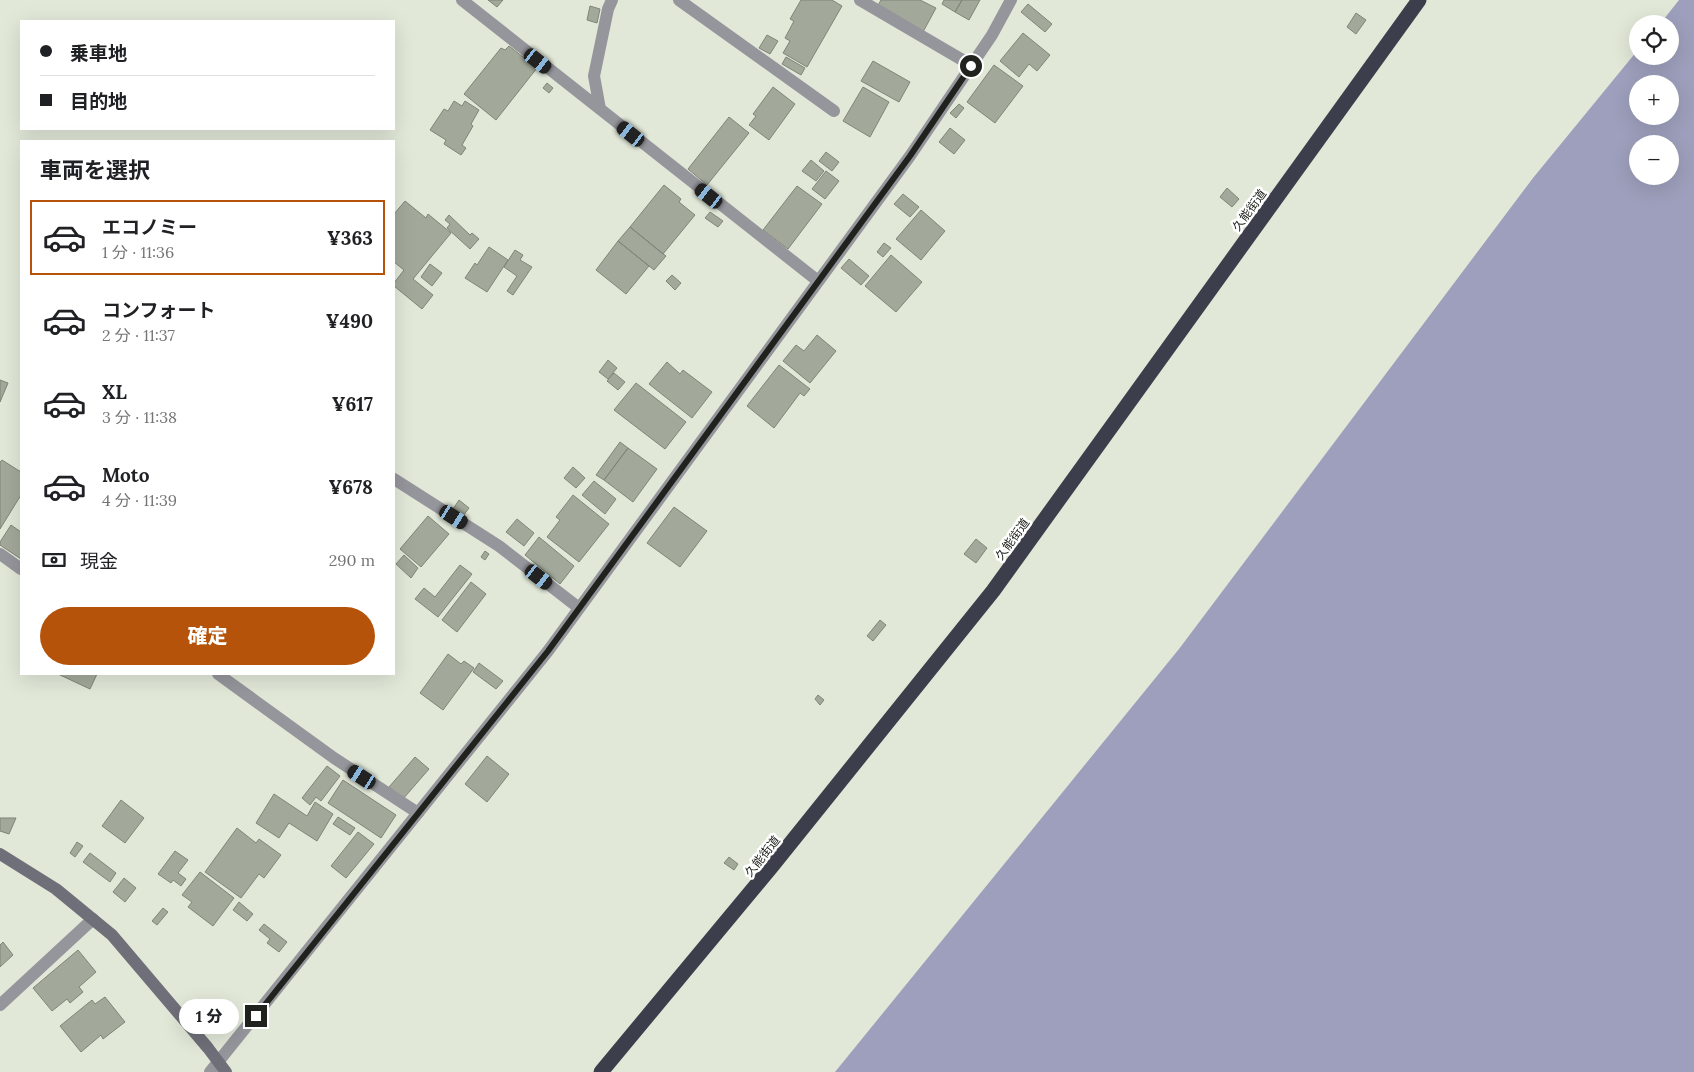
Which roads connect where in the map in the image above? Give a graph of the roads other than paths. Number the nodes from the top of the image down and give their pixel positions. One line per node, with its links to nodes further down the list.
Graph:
1 (462, 0): 8 (street)
2 (612, 0): 8 (street)
3 (679, 0): 9 (street)
4 (860, 0): 7 (street)
5 (1011, 0): 7 (street)
6 (1419, 0): 21 (highway, 久能街道)
7 (971, 66): 10 (street)
8 (600, 110): 10 (street)
9 (834, 111)
10 (818, 281): 14 (street)
11 (395, 480): 14 (street)
12 (0, 554): 13 (street)
13 (20, 568)
14 (579, 608): 16 (street)
15 (219, 675): 16 (street)
16 (418, 813): 20 (street)
17 (0, 854): 18 (street)
18 (93, 919): 19 (street); 20 (street)
19 (0, 1005)
20 (218, 1069)
21 (601, 1072)

